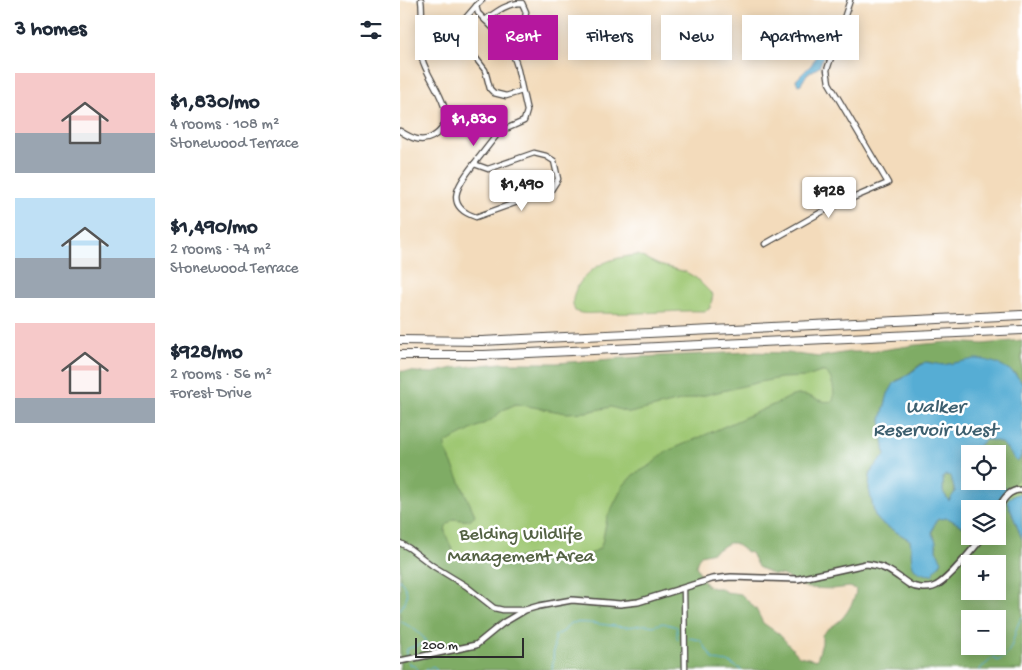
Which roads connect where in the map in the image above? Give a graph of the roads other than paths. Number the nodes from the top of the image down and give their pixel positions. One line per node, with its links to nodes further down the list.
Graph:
1 (421, 0): 12 (street)
2 (482, 0): 4 (street)
3 (850, 0): 14 (street)
4 (476, 6): 8 (street); 11 (street)
5 (492, 15): 6 (street)
6 (526, 15)
7 (488, 18): 8 (street)
8 (485, 20): 9 (street)
9 (488, 23)
10 (514, 60): 11 (street)
11 (522, 91): 13 (street)
12 (400, 132)
13 (474, 164): 13 (street)
14 (764, 244)
15 (1022, 315): 17 (highway)
16 (1022, 330): 18 (highway)
17 (400, 340)
18 (400, 355)
19 (1022, 490): 20 (street)
20 (1003, 500)
21 (400, 543): 24 (street)
22 (976, 545): 23 (street)
23 (684, 588): 24 (street); 26 (street)
24 (525, 610): 25 (street)
25 (400, 661)
26 (685, 670)

